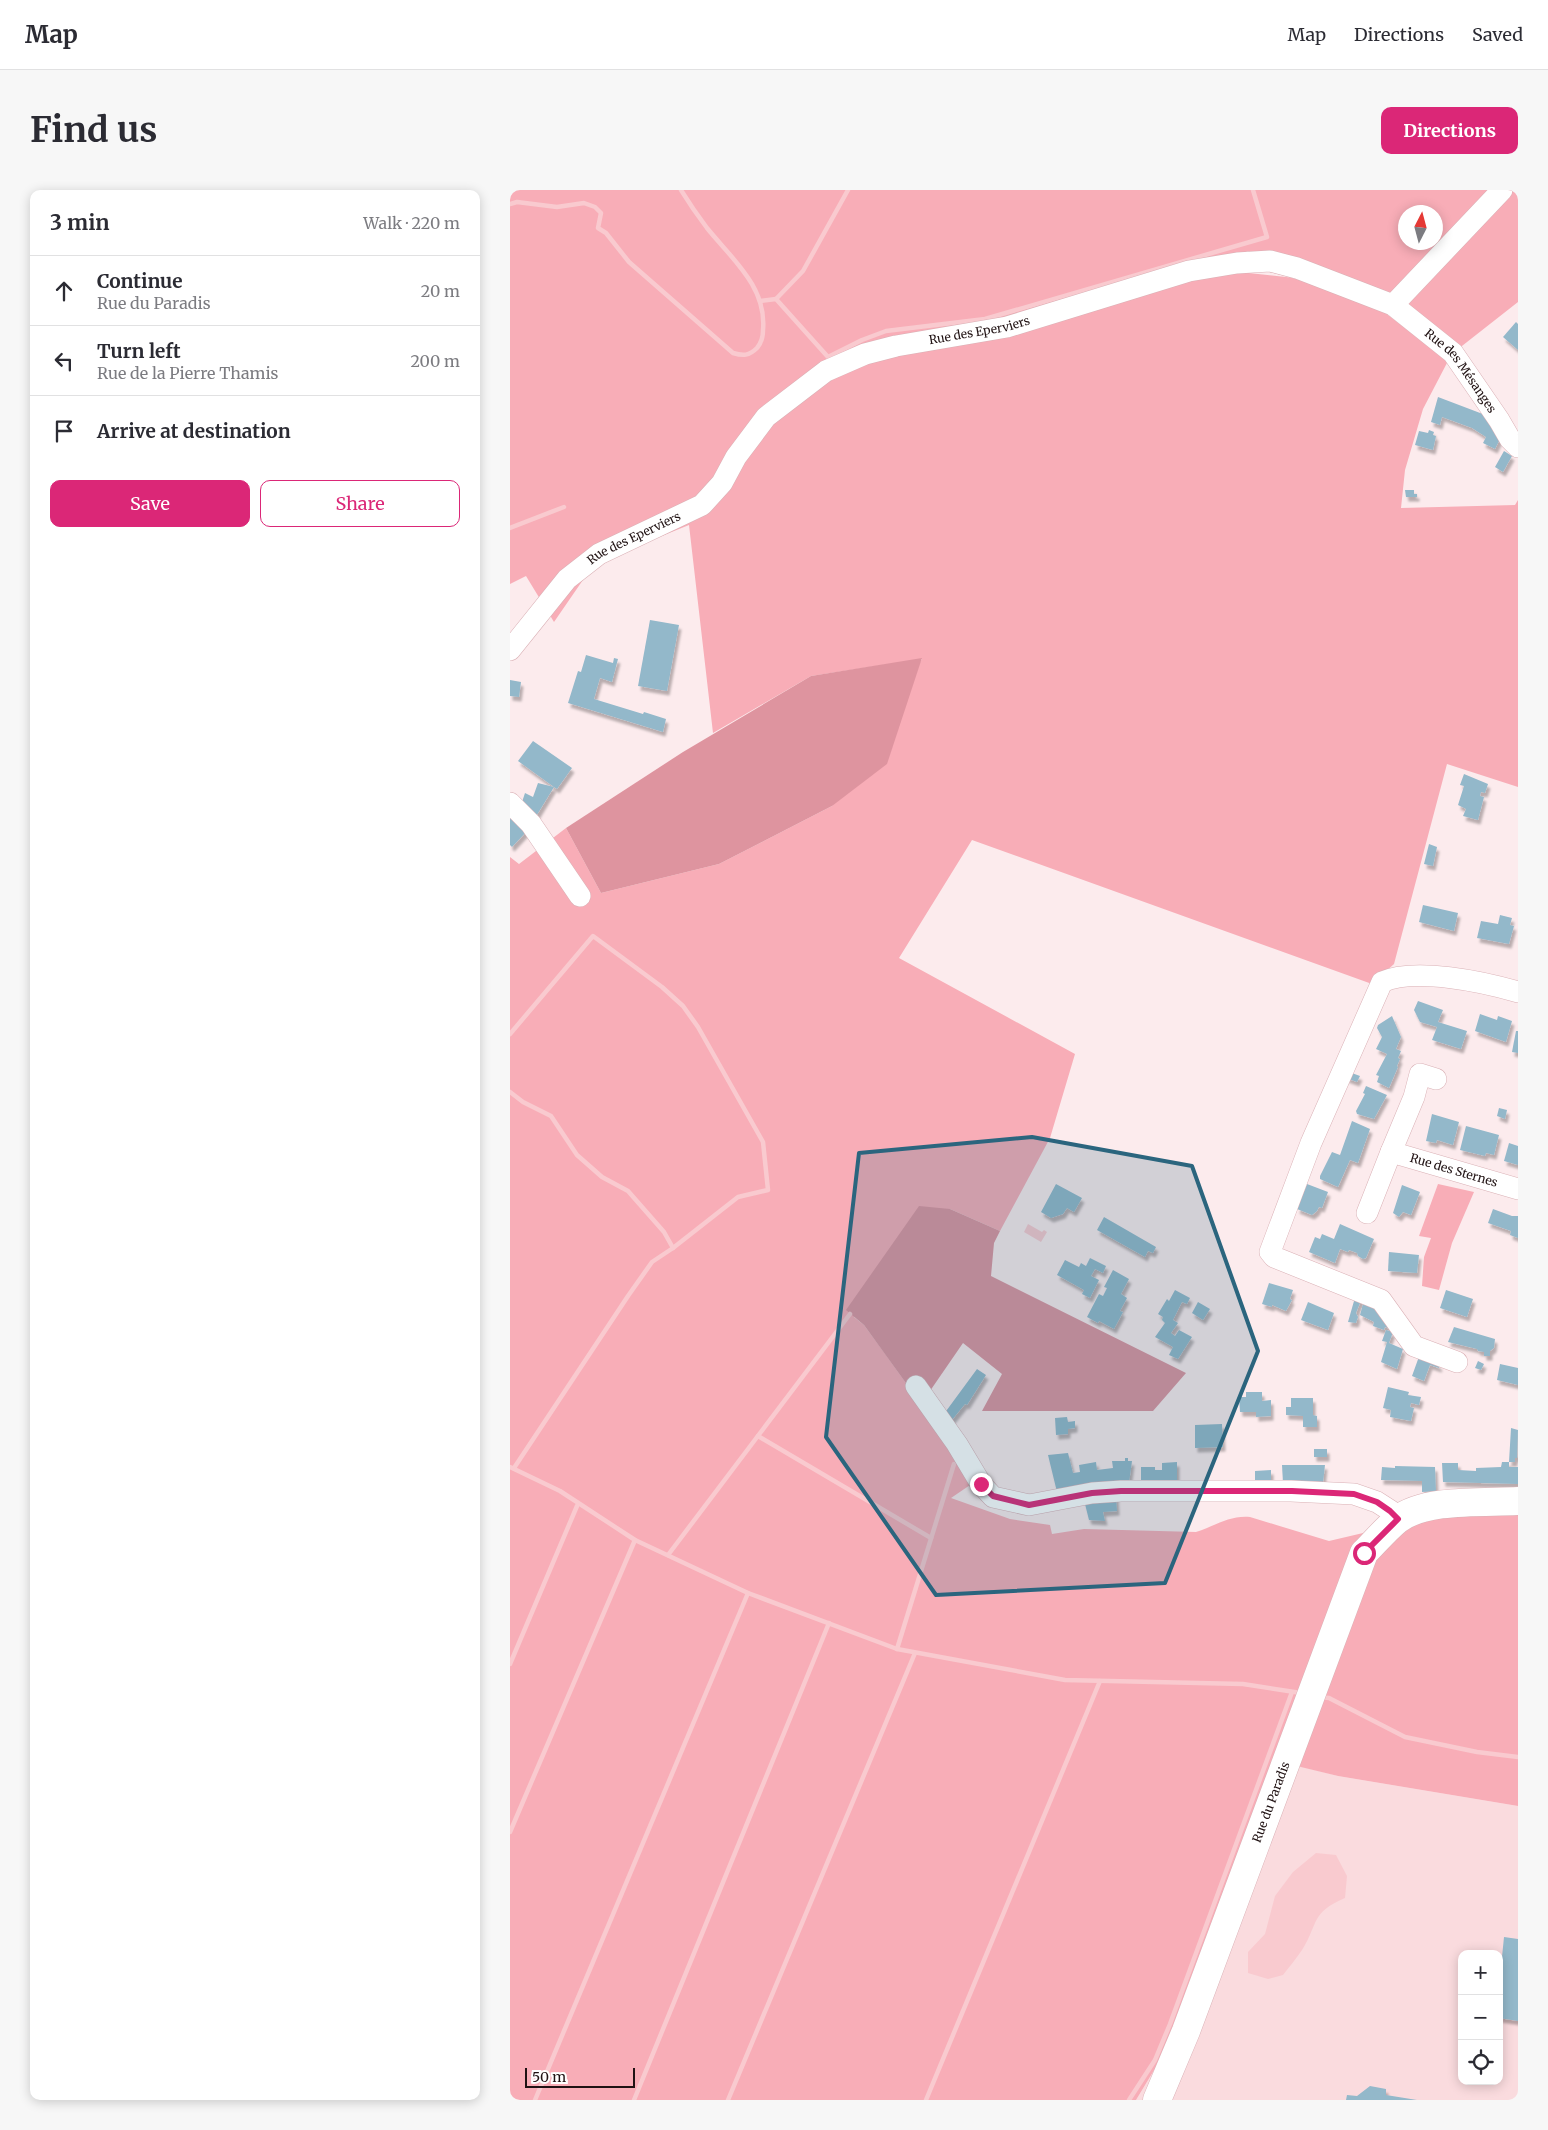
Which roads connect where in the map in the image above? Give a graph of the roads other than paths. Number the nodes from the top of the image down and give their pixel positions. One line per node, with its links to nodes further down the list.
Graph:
1 (1502, 190): 2 (street)
2 (1393, 305): 3 (street, Rue des Mésanges); 4 (street, Rue des Eperviers)
3 (1518, 447)
4 (510, 650)
5 (510, 803): 6 (street)
6 (580, 896)
7 (1518, 992): 12 (street)
8 (1436, 1079): 9 (street)
9 (1391, 1152): 10 (street, Rue des Sternes); 11 (street)
10 (1518, 1189)
11 (1367, 1213)
12 (1457, 1362)
13 (916, 1386): 15 (street)
14 (1518, 1501): 15 (main road)
15 (1398, 1519): 16 (main road, Rue du Paradis)
16 (1156, 2098)

